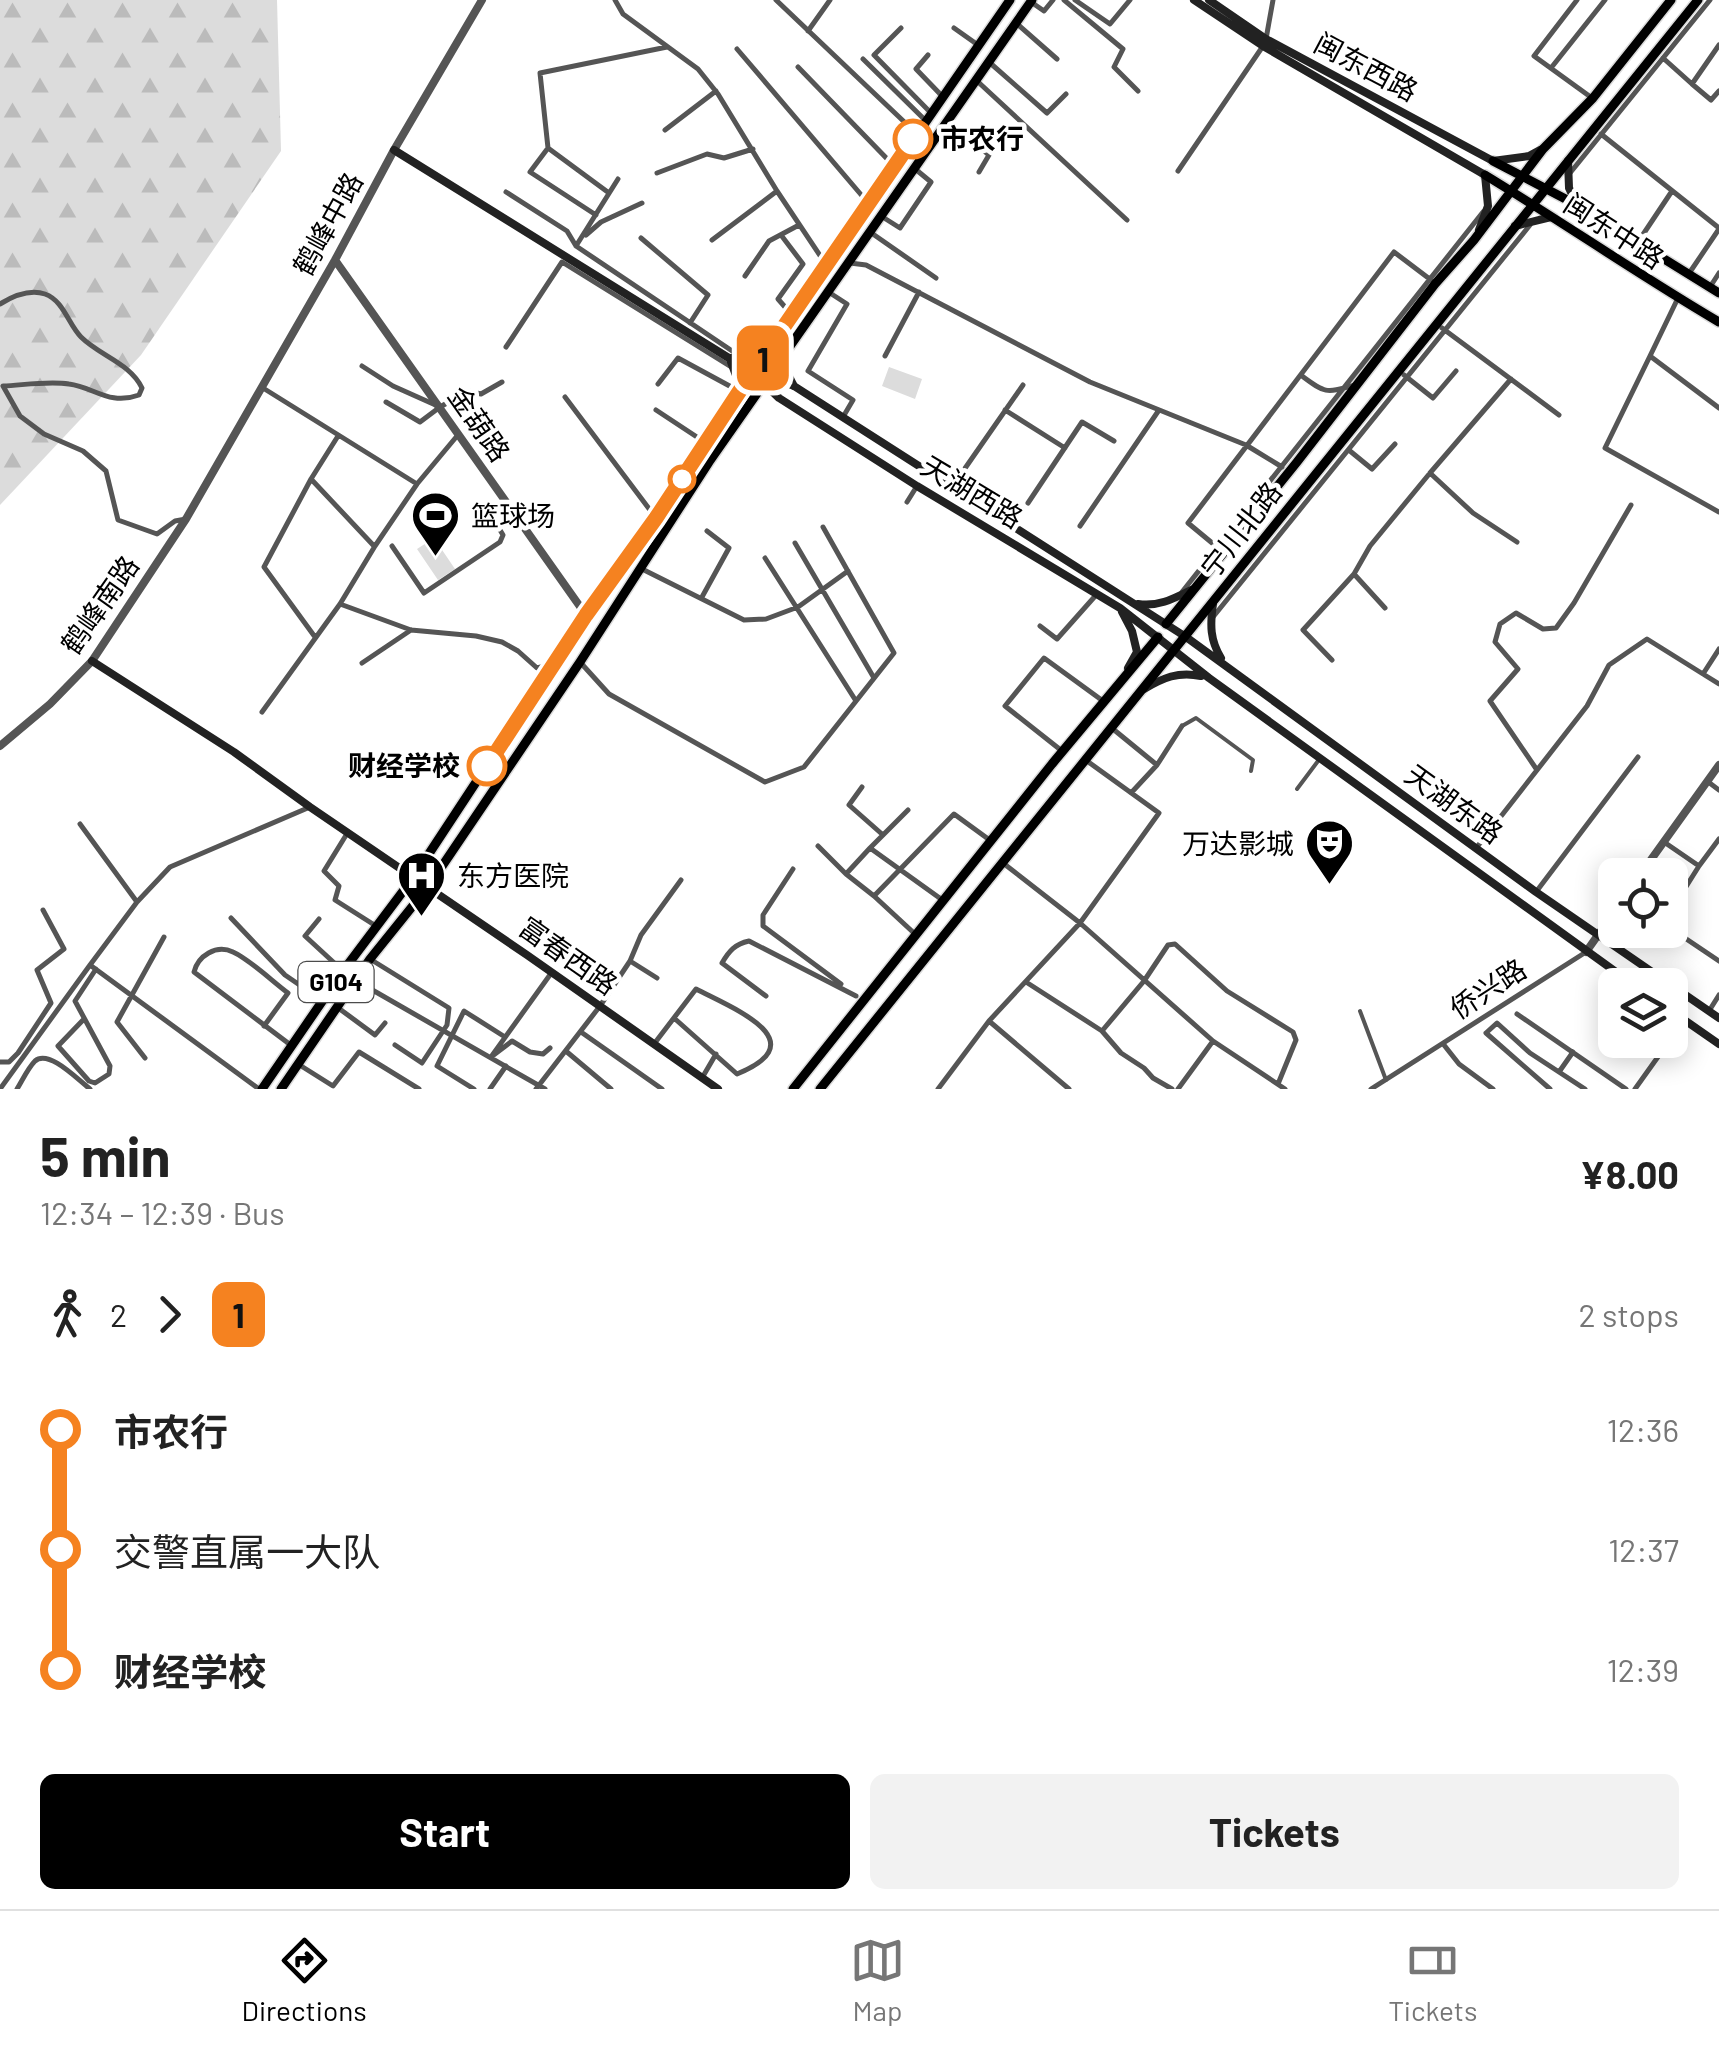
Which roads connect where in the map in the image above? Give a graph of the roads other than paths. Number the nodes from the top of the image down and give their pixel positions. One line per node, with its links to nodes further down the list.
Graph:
1 (482, 0): 53 (street, 鹤峰中路)
2 (615, 0): 26 (street)
3 (776, 0): 22 (street)
4 (830, 0): 22 (street)
5 (1010, 0): 25 (main road, G104)
6 (1053, 0): 17 (street)
7 (1064, 0): 37 (street)
8 (1075, 0): 9 (street)
9 (1130, 0)
10 (1194, 0): 23 (main road, 闽东西路)
11 (1209, 0): 23 (main road, 闽东西路)
12 (1273, 0): 23 (street)
13 (1577, 0): 34 (street)
14 (1605, 0): 34 (street)
15 (1698, 0): 49 (main road, 宁川北路)
16 (1710, 0): 29 (street)
17 (1032, 1): 19 (main road, G104)
18 (1668, 1): 42 (main road, 宁川北路)
19 (1016, 22): 31 (street); 32 (main road, G104)
20 (901, 28): 43 (street)
21 (954, 28): 25 (street)
22 (808, 30): 47 (street)
23 (1265, 43): 54 (main road, 闽东西路); 58 (street); 62 (main road, 闽东西路)
24 (1719, 45): 36 (street)
25 (978, 46): 41 (main road, G104)
26 (667, 47): 38 (street); 50 (street)
27 (737, 49): 72 (street)
28 (928, 55): 41 (street)
29 (1663, 58): 36 (street); 48 (street)
30 (862, 59): 43 (street)
31 (1057, 60)
32 (988, 62): 35 (main road, G104); 40 (street)
33 (798, 67): 56 (street)
34 (1551, 68): 42 (street)
35 (976, 80): 44 (main road, G104); 79 (street)
36 (1692, 84): 39 (street)
37 (1138, 90)
38 (716, 91): 46 (street); 51 (street)
39 (1719, 91)
40 (1066, 94)
41 (942, 97): 43 (main road, G104)
42 (1593, 98): 45 (main road, 宁川北路)
43 (929, 117): 47 (main road, G104)
44 (948, 120): 57 (main road, G104); 59 (street)
45 (1566, 126): 49 (main road); 52 (main road, 宁川北路)
46 (664, 130)
47 (917, 134): 56 (main road, G104)
48 (1602, 134): 61 (street); 66 (street)
49 (1586, 139): 55 (main road, 宁川北路)
50 (548, 148): 70 (street); 76 (street)
51 (753, 149): 60 (street); 67 (street)
52 (1543, 149): 54 (main road); 63 (main road, 宁川北路)
53 (394, 150): 94 (street, 鹤峰中路); 116 (main road)
54 (1493, 161): 63 (main road, 闽东中路)
55 (1568, 161): 61 (main road); 65 (main road, 宁川北路)
56 (894, 166): 72 (main road, G104)
57 (914, 168): 77 (main road, G104); 77 (street)
58 (1178, 171)
59 (979, 172)
60 (657, 173)
61 (1568, 175): 74 (main road)
62 (1484, 176): 68 (main road, 闽东中路); 75 (main road)
63 (1523, 176): 65 (main road, 闽东中路); 68 (main road, 宁川北路)
64 (618, 179): 70 (street)
65 (1545, 188): 73 (main road, 宁川北路); 74 (main road, 闽东中路)
66 (1672, 190): 84 (street); 91 (street)
67 (777, 191): 82 (street); 89 (street)
68 (1511, 191): 73 (main road, 闽东中路); 87 (main road, 宁川北路)
69 (506, 192): 92 (street)
70 (609, 193): 76 (street)
71 (642, 204): 92 (street)
72 (869, 204): 96 (main road, G104)
73 (1533, 204): 78 (main road, 闽东中路); 83 (main road, 宁川北路)
74 (1577, 205): 80 (main road, 闽东中路)
75 (1488, 206): 87 (main road); 101 (street)
76 (596, 215): 92 (street)
77 (880, 216): 85 (main road, G104)
78 (1552, 217): 81 (main road); 90 (main road, 闽东中路)
79 (1127, 220)
80 (1600, 220): 90 (main road); 91 (main road, 闽东中路)
81 (1533, 221): 83 (main road); 110 (street)
82 (799, 225): 86 (street); 96 (street)
83 (1515, 226): 93 (main road, 宁川北路)
84 (1719, 229): 97 (street)
85 (870, 232): 95 (main road, G104); 100 (street)
86 (781, 234): 99 (street); 107 (street)
87 (1476, 237): 93 (main road); 101 (main road, 宁川北路)
88 (642, 238): 109 (street)
89 (712, 240)
90 (1586, 240): 105 (main road, 闽东中路)
91 (1638, 242): 97 (main road, 闽东中路)
92 (578, 243): 109 (street)
93 (1492, 254): 110 (main road, 宁川北路)
94 (335, 260): 131 (street, 鹤峰中路); 138 (street, 金葫路)
95 (847, 263): 103 (main road, G104); 104 (street)
96 (826, 265): 107 (main road, G104)
97 (1688, 274): 102 (main road, 闽东中路)
98 (1719, 274): 102 (street)
99 (745, 276)
100 (936, 278)
101 (1432, 281): 123 (street); 128 (main road, 宁川北路); 133 (street)
102 (1715, 290)
103 (828, 291): 113 (main road, G104); 145 (street)
104 (919, 292): 114 (street); 143 (street)
105 (1678, 298): 108 (main road, 闽东中路); 115 (street)
106 (0, 304): 129 (street)
107 (792, 316): 111 (main road, G104)
108 (1719, 322)
109 (690, 323): 117 (street)
110 (1440, 326): 122 (main road, 宁川北路); 125 (street)
111 (773, 343): 117 (main road); 121 (main road, G104)
112 (506, 347): 119 (street)
113 (787, 349): 124 (main road, G104); 132 (main road)
114 (885, 356)
115 (1650, 356): 140 (street); 166 (street)
116 (729, 358): 117 (main road); 119 (main road); 121 (main road)
117 (742, 358): 121 (street)
118 (362, 366): 138 (street)
119 (734, 368): 121 (street); 134 (main road)
120 (1456, 371): 122 (street)
121 (753, 372): 124 (main road); 134 (main road, G104)
122 (1402, 373): 149 (main road, 宁川北路); 154 (street)
123 (1301, 375): 133 (street); 152 (street)
124 (767, 380): 132 (main road, 天湖西路); 136 (main road, 天湖西路); 139 (main road, G104)
125 (1511, 380): 144 (street); 157 (street)
126 (502, 382): 138 (street)
127 (658, 384): 134 (street)
128 (1358, 384): 133 (street); 156 (main road, 宁川北路)
129 (1, 385): 168 (street)
130 (1022, 385): 142 (street)
131 (260, 386): 147 (street); 155 (street, 鹤峰中路)
132 (794, 386): 145 (main road, 天湖西路)
133 (1342, 388): 156 (street)
134 (739, 392): 150 (main road, G104)
135 (565, 397): 167 (street)
136 (779, 398): 139 (main road); 160 (main road, 天湖西路)
137 (386, 402): 138 (street)
138 (440, 407): 146 (street, 金葫路)
139 (746, 408): 179 (main road, G104)
140 (1719, 408)
141 (656, 410): 150 (street)
142 (1006, 410): 153 (street); 161 (street)
143 (1159, 410): 152 (street); 169 (street)
144 (1559, 415)
145 (843, 417): 161 (main road, 天湖西路)
146 (459, 434): 159 (street); 162 (street, 金葫路)
147 (338, 436): 158 (street); 159 (street)
148 (1114, 442): 153 (street)
149 (1340, 442): 154 (street); 182 (main road, 宁川北路)
150 (706, 443): 167 (main road, G104)
151 (1395, 444): 154 (street)
152 (1247, 446): 156 (street); 176 (street)
153 (1064, 448): 164 (street)
154 (1349, 450): 197 (street)
155 (214, 470): 168 (street, 鹤峰南路)
156 (1286, 470): 176 (main road, 宁川北路)
157 (1430, 473): 172 (street); 181 (street)
158 (311, 479): 174 (street); 203 (street)
159 (418, 484): 174 (street)
160 (917, 486): 163 (street); 186 (main road, 天湖西路)
161 (952, 487): 185 (main road, 天湖西路)
162 (505, 500): 175 (street); 196 (street, 金葫路)
163 (908, 502)
164 (1028, 503)
165 (1631, 505): 233 (street)
166 (1719, 512)
167 (656, 518): 196 (main road, G104)
168 (186, 519): 207 (street, 鹤峰南路)
169 (1080, 526)
170 (823, 527): 180 (street)
171 (707, 531): 187 (street)
172 (1517, 542)
173 (795, 543): 184 (street)
174 (374, 546): 191 (street)
175 (392, 546)
176 (1220, 550): 178 (main road, 宁川北路); 188 (street)
177 (765, 558): 193 (street)
178 (1211, 568): 182 (main road); 183 (main road, 宁川北路)
179 (642, 569): 187 (street); 208 (main road, G104)
180 (848, 571): 184 (street); 214 (street)
181 (1354, 574): 195 (street); 206 (street)
182 (1229, 583): 190 (main road, 宁川北路)
183 (1195, 588): 188 (main road); 198 (main road, 宁川北路)
184 (824, 591): 193 (street); 214 (street)
185 (1117, 592): 189 (main road); 192 (main road, 天湖西路)
186 (1096, 594): 189 (main road, 天湖西路); 199 (street)
187 (702, 597): 193 (street)
188 (1178, 597): 192 (main road)
189 (1110, 602): 194 (main road, 天湖西路)
190 (1213, 603): 197 (main road); 201 (main road, 宁川北路)
191 (340, 604): 200 (street); 203 (street)
192 (1135, 604): 198 (main road, 天湖西路)
193 (798, 607): 221 (street)
194 (1120, 608): 202 (main road, 天湖西路); 213 (main road)
195 (1385, 608)
196 (586, 615): 210 (main road, G104)
197 (1211, 619): 211 (main road)
198 (1166, 624): 201 (main road, 天湖东路); 202 (main road, 宁川北路)
199 (1040, 626)
200 (411, 630): 209 (street); 210 (street)
201 (1186, 636): 205 (main road, 宁川北路); 211 (main road, 天湖东路)
202 (1158, 637): 205 (main road, 天湖东路); 213 (main road, 宁川北路)
203 (316, 638): 223 (street)
204 (1719, 649): 212 (street)
205 (1175, 652): 215 (main road, 天湖东路); 219 (main road, 宁川北路)
206 (1332, 660)
207 (92, 661): 226 (street, 鹤峰南路); 240 (main road, 富春西路)
208 (580, 662): 221 (street); 259 (main road, G104)
209 (362, 663)
210 (555, 663): 257 (main road, G104)
211 (1229, 667): 218 (main road); 250 (main road, 天湖东路)
212 (1702, 674): 216 (street); 233 (street)
213 (1125, 675): 217 (main road, 宁川北路)
214 (874, 678): 221 (street)
215 (1210, 678): 218 (main road, 天湖东路); 219 (main road)
216 (1719, 684)
217 (1116, 685): 220 (main road); 222 (main road, 宁川北路)
218 (1221, 685): 229 (main road, 天湖东路)
219 (1144, 689): 220 (main road, 宁川北路)
220 (1135, 700): 225 (main road, 宁川北路)
221 (856, 701)
222 (1103, 701): 227 (main road, 宁川北路); 227 (street)
223 (262, 712)
224 (1182, 726): 232 (street); 234 (street)
225 (1112, 728): 230 (main road, 宁川北路); 232 (street)
226 (0, 746)
227 (1062, 752): 246 (main road, 宁川北路)
228 (1638, 757): 260 (street)
229 (1320, 758): 237 (street); 273 (main road, 天湖东路)
230 (1086, 760): 239 (street); 252 (main road, 宁川北路)
231 (1719, 765): 235 (street)
232 (1156, 766): 239 (street)
233 (1537, 770): 250 (street)
234 (1251, 772)
235 (1707, 782): 238 (street); 247 (street)
236 (862, 787): 244 (street)
237 (1297, 789)
238 (1719, 790)
239 (1131, 793): 267 (street)
240 (310, 807): 243 (main road, 富春西路); 263 (street)
241 (908, 810): 244 (street)
242 (80, 824): 263 (street)
243 (348, 832): 257 (main road, 富春西路); 268 (street)
244 (883, 835): 249 (street)
245 (1719, 839): 253 (street)
246 (992, 841): 255 (street); 262 (main road, 宁川北路)
247 (1664, 842): 251 (street); 253 (street)
248 (818, 846): 256 (street)
249 (870, 848): 255 (street); 256 (street)
250 (1477, 848): 260 (main road, 天湖东路)
251 (1652, 858)
252 (1003, 862): 267 (street); 340 (main road, 宁川北路)
253 (1699, 866): 276 (street)
254 (793, 870): 288 (street)
255 (900, 870): 261 (street); 262 (street)
256 (846, 874): 261 (street)
257 (413, 878): 259 (main road, 富春西路); 268 (main road, G104)
258 (681, 880): 275 (street)
259 (428, 887): 274 (main road, G104); 280 (main road, 富春西路)
260 (1536, 892): 270 (main road, 天湖东路)
261 (874, 896): 269 (street)
262 (944, 901): 269 (main road, 宁川北路)
263 (137, 902): 277 (street)
264 (44, 910): 320 (street)
265 (231, 918): 289 (street)
266 (319, 919): 279 (street)
267 (1080, 924): 283 (street); 284 (street)
268 (376, 926): 279 (main road, G104)
269 (916, 935): 288 (main road, 宁川北路)
270 (1598, 935): 273 (street, 侨兴路)
271 (164, 937): 285 (street)
272 (1617, 948): 292 (main road, 天湖东路)
273 (1586, 952): 278 (main road, 天湖东路); 309 (street, 侨兴路)
274 (370, 959): 282 (main road, G104); 302 (street)
275 (630, 961): 281 (street); 290 (street)
276 (1719, 961)
277 (93, 967): 285 (street); 297 (street); 330 (street)
278 (1609, 968)
279 (343, 971): 289 (main road, G104)
280 (552, 972): 290 (main road, 富春西路); 306 (street)
281 (657, 978)
282 (355, 980): 291 (main road, G104); 302 (street)
283 (1144, 981): 303 (street); 307 (street); 326 (street)
284 (1026, 982): 298 (street); 303 (street)
285 (130, 994): 318 (street); 333 (street)
286 (1719, 995): 292 (street)
287 (766, 996): 288 (street)
288 (860, 998): 327 (main road, 宁川北路)
289 (323, 1000): 312 (main road, G104)
290 (600, 1006): 304 (street); 308 (main road, 富春西路)
291 (337, 1008): 299 (street); 321 (main road, G104)
292 (1709, 1011): 296 (main road, 天湖东路)
293 (1360, 1012): 325 (street)
294 (1518, 1014): 315 (street)
295 (674, 1018): 308 (street); 316 (street); 316 (street)
296 (1719, 1018)
297 (84, 1019): 297 (street)
298 (989, 1022): 341 (street); 342 (street)
299 (385, 1023)
300 (1688, 1023): 310 (main road)
301 (264, 1026): 301 (street); 312 (street)
302 (443, 1030): 305 (street); 311 (street)
303 (1102, 1031): 343 (street)
304 (581, 1032): 314 (street); 339 (street)
305 (452, 1035): 306 (street); 317 (street); 336 (street)
306 (506, 1037): 317 (street)
307 (1213, 1042): 326 (street); 343 (street)
308 (654, 1044): 324 (main road, 富春西路)
309 (1444, 1044): 325 (street, 侨兴路); 346 (street)
310 (1719, 1044)
311 (395, 1045)
312 (292, 1046): 333 (main road, G104)
313 (550, 1048): 317 (street)
314 (566, 1051): 328 (street); 338 (street)
315 (1573, 1052): 323 (street); 349 (street)
316 (716, 1054): 324 (street)
317 (492, 1057): 322 (street)
318 (144, 1058)
319 (1657, 1058): 350 (street)
320 (0, 1062)
321 (298, 1064): 334 (main road, G104); 335 (street)
322 (506, 1066): 328 (street); 337 (street)
323 (1560, 1072): 347 (street); 348 (street)
324 (702, 1078): 329 (main road, 富春西路)
325 (1386, 1080): 344 (street, 侨兴路); 345 (street)
326 (1281, 1086)
327 (793, 1087)
328 (540, 1088)
329 (714, 1088)
330 (0, 1089)
331 (17, 1089): 332 (street)
332 (90, 1089)
333 (261, 1089)
334 (281, 1089)
335 (420, 1089)
336 (474, 1089)
337 (490, 1089)
338 (610, 1089)
339 (662, 1089)
340 (820, 1089)
341 (938, 1089)
342 (1069, 1089)
343 (1175, 1089)
344 (1372, 1089)
345 (1389, 1089)
346 (1494, 1089)
347 (1550, 1089)
348 (1585, 1089)
349 (1626, 1089)
350 (1635, 1089)

